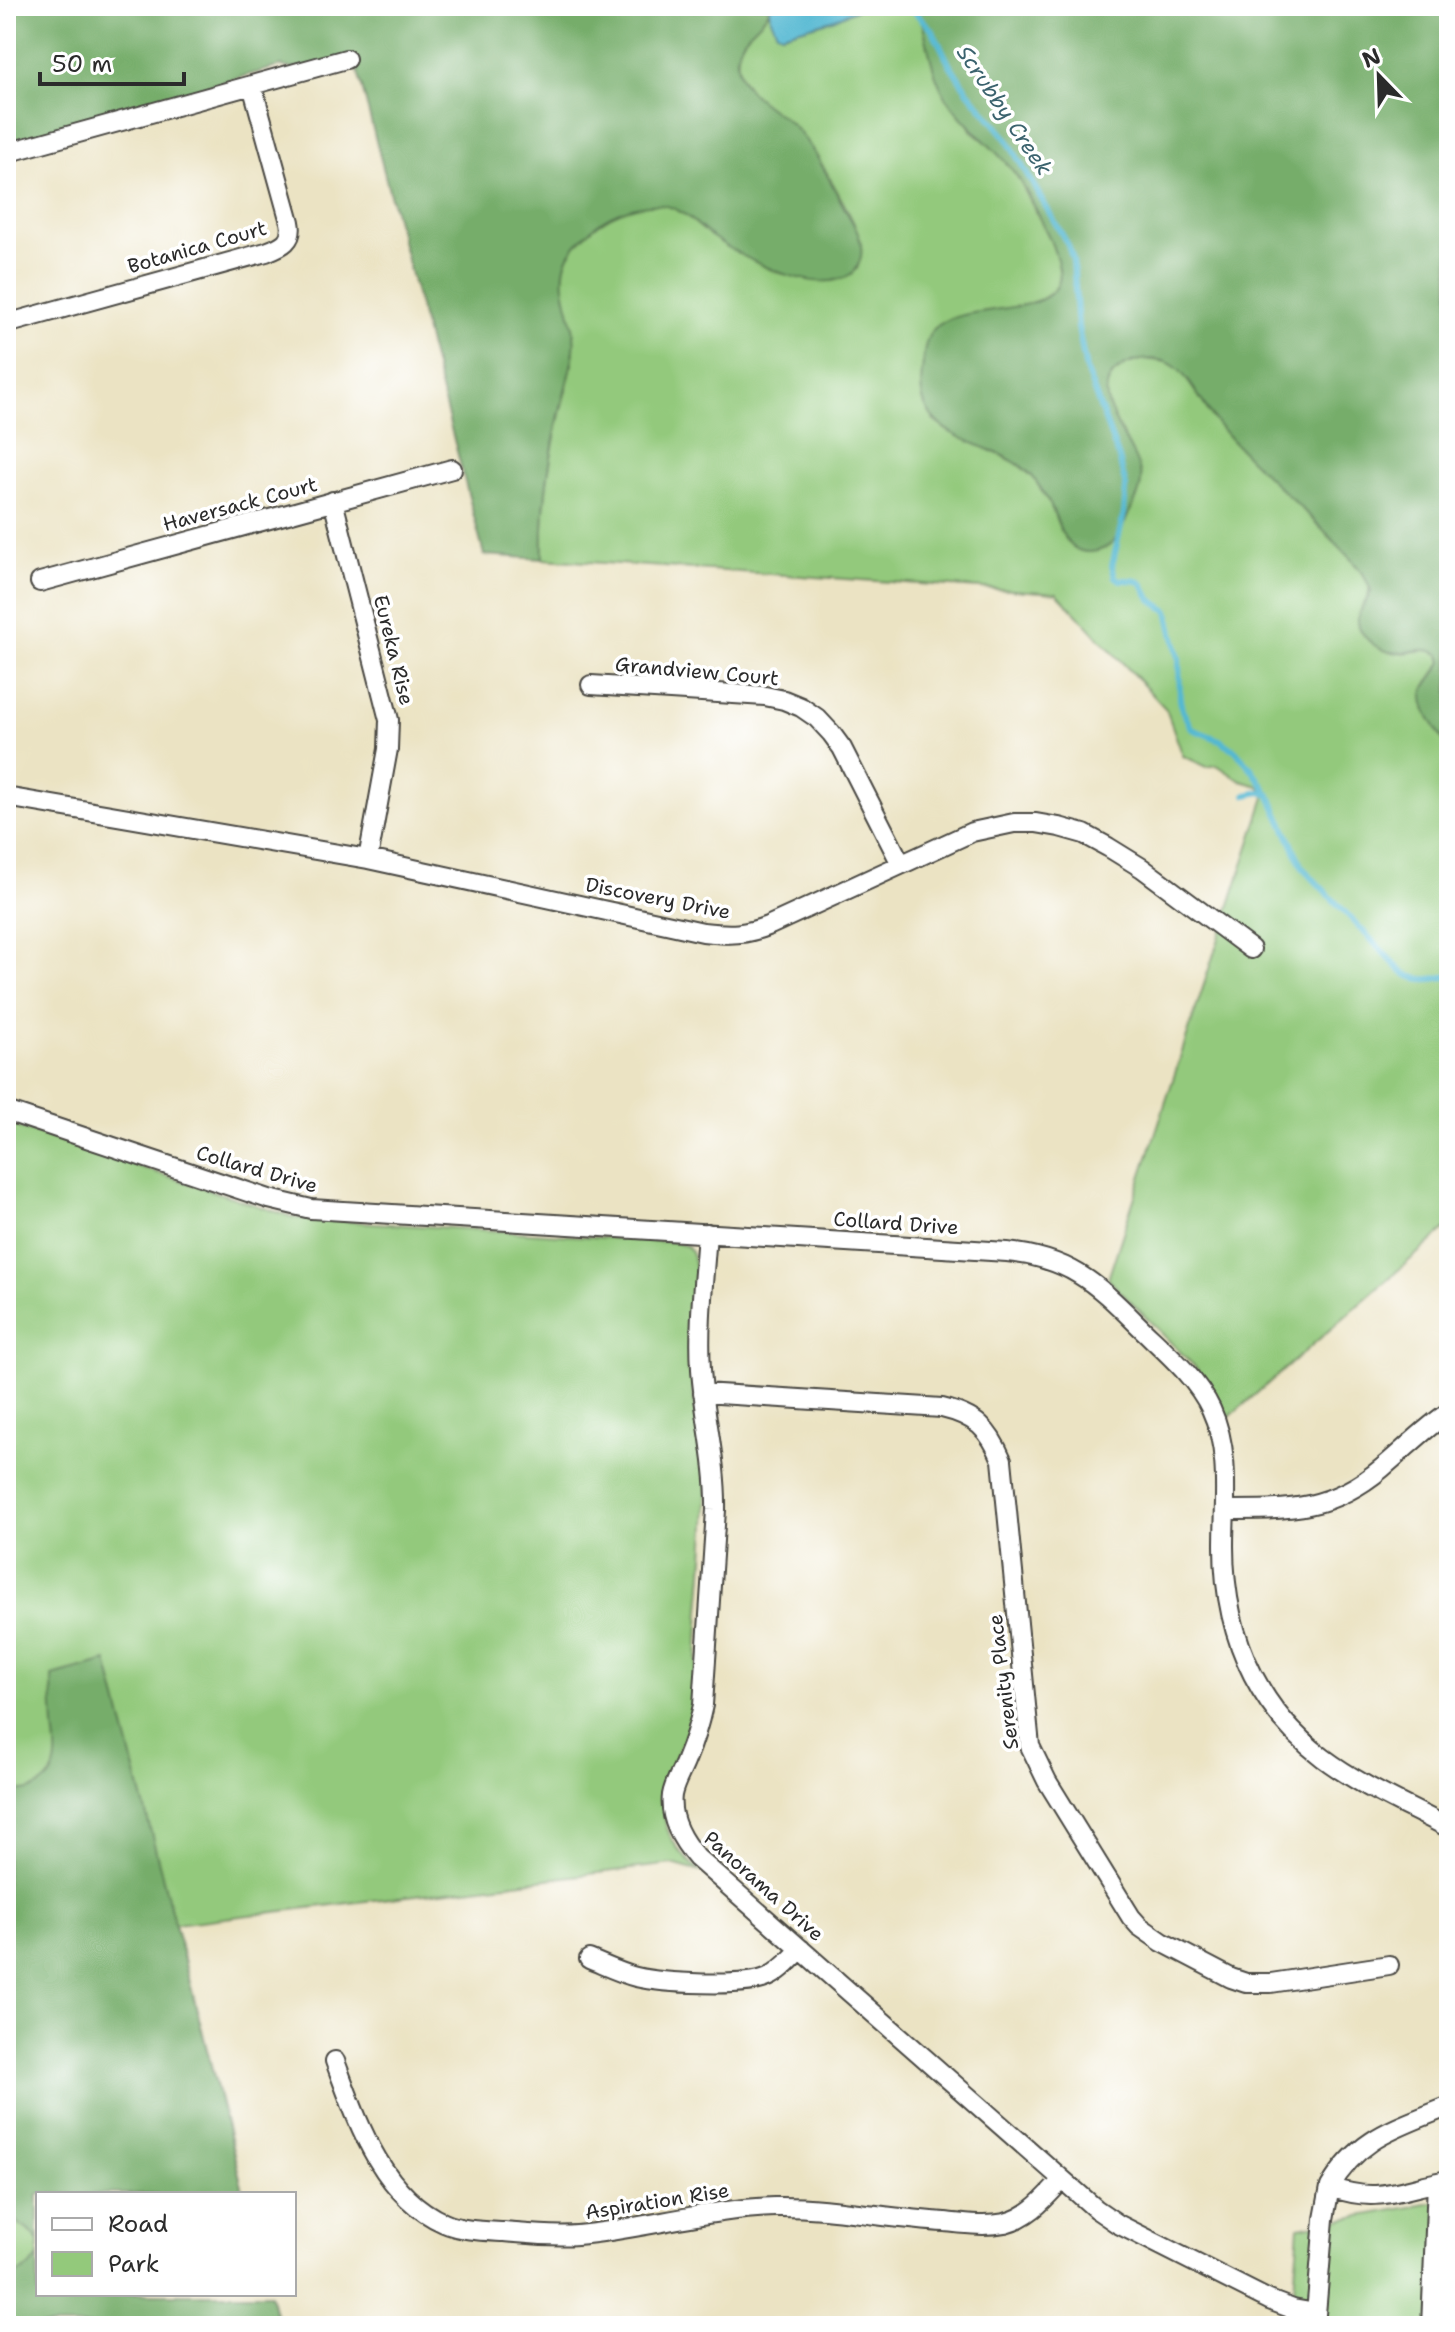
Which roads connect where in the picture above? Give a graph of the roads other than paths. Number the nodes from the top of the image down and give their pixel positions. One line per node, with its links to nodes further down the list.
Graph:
1 (346, 59): 2 (street)
2 (252, 85): 3 (street); 4 (street, Botanica Court)
3 (6, 153)
4 (6, 324)
5 (452, 469): 6 (street, Haversack Court)
6 (333, 501): 7 (street, Haversack Court); 10 (street, Eureka Rise)
7 (40, 582)
8 (591, 685): 11 (street, Grandview Court)
9 (6, 797): 10 (street, Discovery Drive)
10 (368, 859): 11 (street, Discovery Drive)
11 (901, 864): 12 (street, Discovery Drive)
12 (1251, 949)
13 (6, 1111): 14 (street, Collard Drive)
14 (707, 1233): 15 (street, Panorama Drive); 17 (street, Collard Drive)
15 (703, 1393): 19 (street, Panorama Drive); 21 (street, Serenity Place)
16 (1449, 1412): 17 (street)
17 (1225, 1510): 18 (street, Collard Drive)
18 (1449, 1828)
19 (801, 1949): 20 (street); 24 (street, Panorama Drive)
20 (589, 1959)
21 (1389, 1965)
22 (335, 2061): 24 (street, Aspiration Rise)
23 (1449, 2106): 26 (street)
24 (1062, 2180): 27 (street, Panorama Drive)
25 (1443, 2181): 26 (street); 28 (street)
26 (1330, 2187): 27 (street)
27 (1315, 2319)
28 (1431, 2326)

